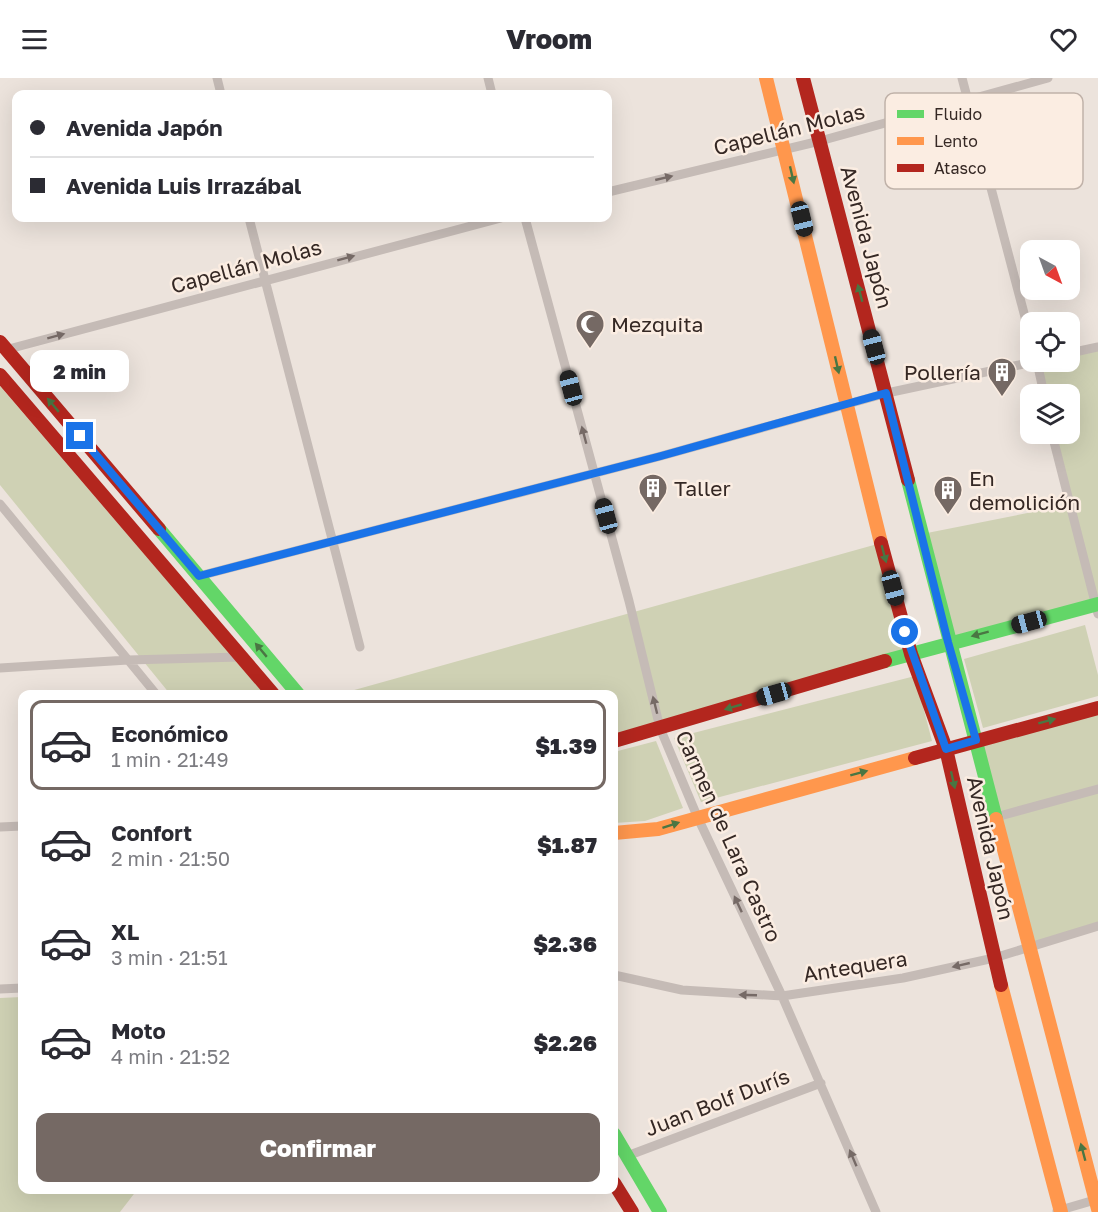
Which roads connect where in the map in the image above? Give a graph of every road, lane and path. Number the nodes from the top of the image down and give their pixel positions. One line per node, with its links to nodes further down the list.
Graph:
1 (766, 78): 9 (main road, Avenida Japón)
2 (803, 78): 8 (main road, Avenida Japón)
3 (962, 78): 5 (street)
4 (1048, 78): 6 (street, Capellán Molas)
5 (966, 93)
6 (993, 93)
7 (885, 123): 8 (street, Capellán Molas)
8 (820, 141): 9 (street, Capellán Molas); 22 (main road, Avenida Japón, one-way to 8)
9 (786, 150): 11 (street, Capellán Molas, one-way to 9); 23 (main road, Avenida Japón, one-way to 23)
10 (991, 189): 16 (street)
11 (612, 191)
12 (250, 222): 15 (street)
13 (486, 222): 15 (street, Capellán Molas, one-way to 13)
14 (526, 222): 25 (street, Carmen de Lara Castro, one-way to 14)
15 (264, 280): 18 (street, Capellán Molas, one-way to 15); 27 (street)
16 (1024, 312)
17 (1098, 347): 19 (street)
18 (2, 348): 28 (main road, one-way to 18)
19 (1080, 351)
20 (1020, 365): 22 (street)
21 (0, 375): 33 (main road)
22 (886, 393): 23 (street); 30 (main road, Avenida Japón)
23 (847, 405): 25 (street); 32 (main road, Avenida Japón, one-way to 32)
24 (1055, 444): 29 (street)
25 (594, 473): 27 (street); 40 (street, Carmen de Lara Castro, one-way to 25)
26 (0, 504): 34 (street)
27 (333, 541): 28 (street); 31 (street)
28 (199, 576): 38 (main road, one-way to 28)
29 (1097, 608): 30 (main road, one-way to 30)
30 (948, 642): 32 (main road); 42 (main road, Avenida Japón)
31 (360, 646)
32 (911, 654): 40 (main road, one-way to 40); 43 (main road, Avenida Japón)
33 (242, 657): 34 (street); 37 (main road)
34 (128, 660): 35 (street); 36 (street)
35 (0, 668)
36 (153, 690)
37 (270, 690)
38 (295, 690)
39 (1098, 708): 42 (main road, one-way to 39)
40 (660, 728): 41 (main road); 45 (street, Carmen de Lara Castro)
41 (618, 740)
42 (976, 740): 43 (main road); 46 (main road, Avenida Japón)
43 (946, 749): 45 (main road, one-way to 43); 52 (main road, Avenida Japón, one-way to 52)
44 (1098, 789): 46 (street)
45 (696, 816): 49 (main road, one-way to 45); 56 (street, Carmen de Lara Castro, one-way to 45)
46 (996, 817): 51 (main road, Avenida Japón)
47 (18, 826): 48 (street)
48 (0, 827)
49 (618, 833)
50 (1098, 926): 51 (street, Antequera)
51 (1028, 946): 52 (street, Antequera); 61 (main road, Avenida Japón, one-way to 51)
52 (994, 958): 56 (street, Antequera, one-way to 56); 62 (main road, Avenida Japón)
53 (618, 976): 56 (street, Antequera, one-way to 53)
54 (18, 988): 55 (street)
55 (0, 989)
56 (782, 996): 57 (street, Carmen de Lara Castro)
57 (820, 1083): 59 (street, Juan Bolf Durís); 65 (street, Carmen de Lara Castro, one-way to 57)
58 (618, 1141): 59 (main road)
59 (627, 1156): 64 (main road)
60 (618, 1189): 63 (main road)
61 (1097, 1202): 62 (street)
62 (1059, 1211)
63 (632, 1212)
64 (660, 1212)
65 (876, 1212)

